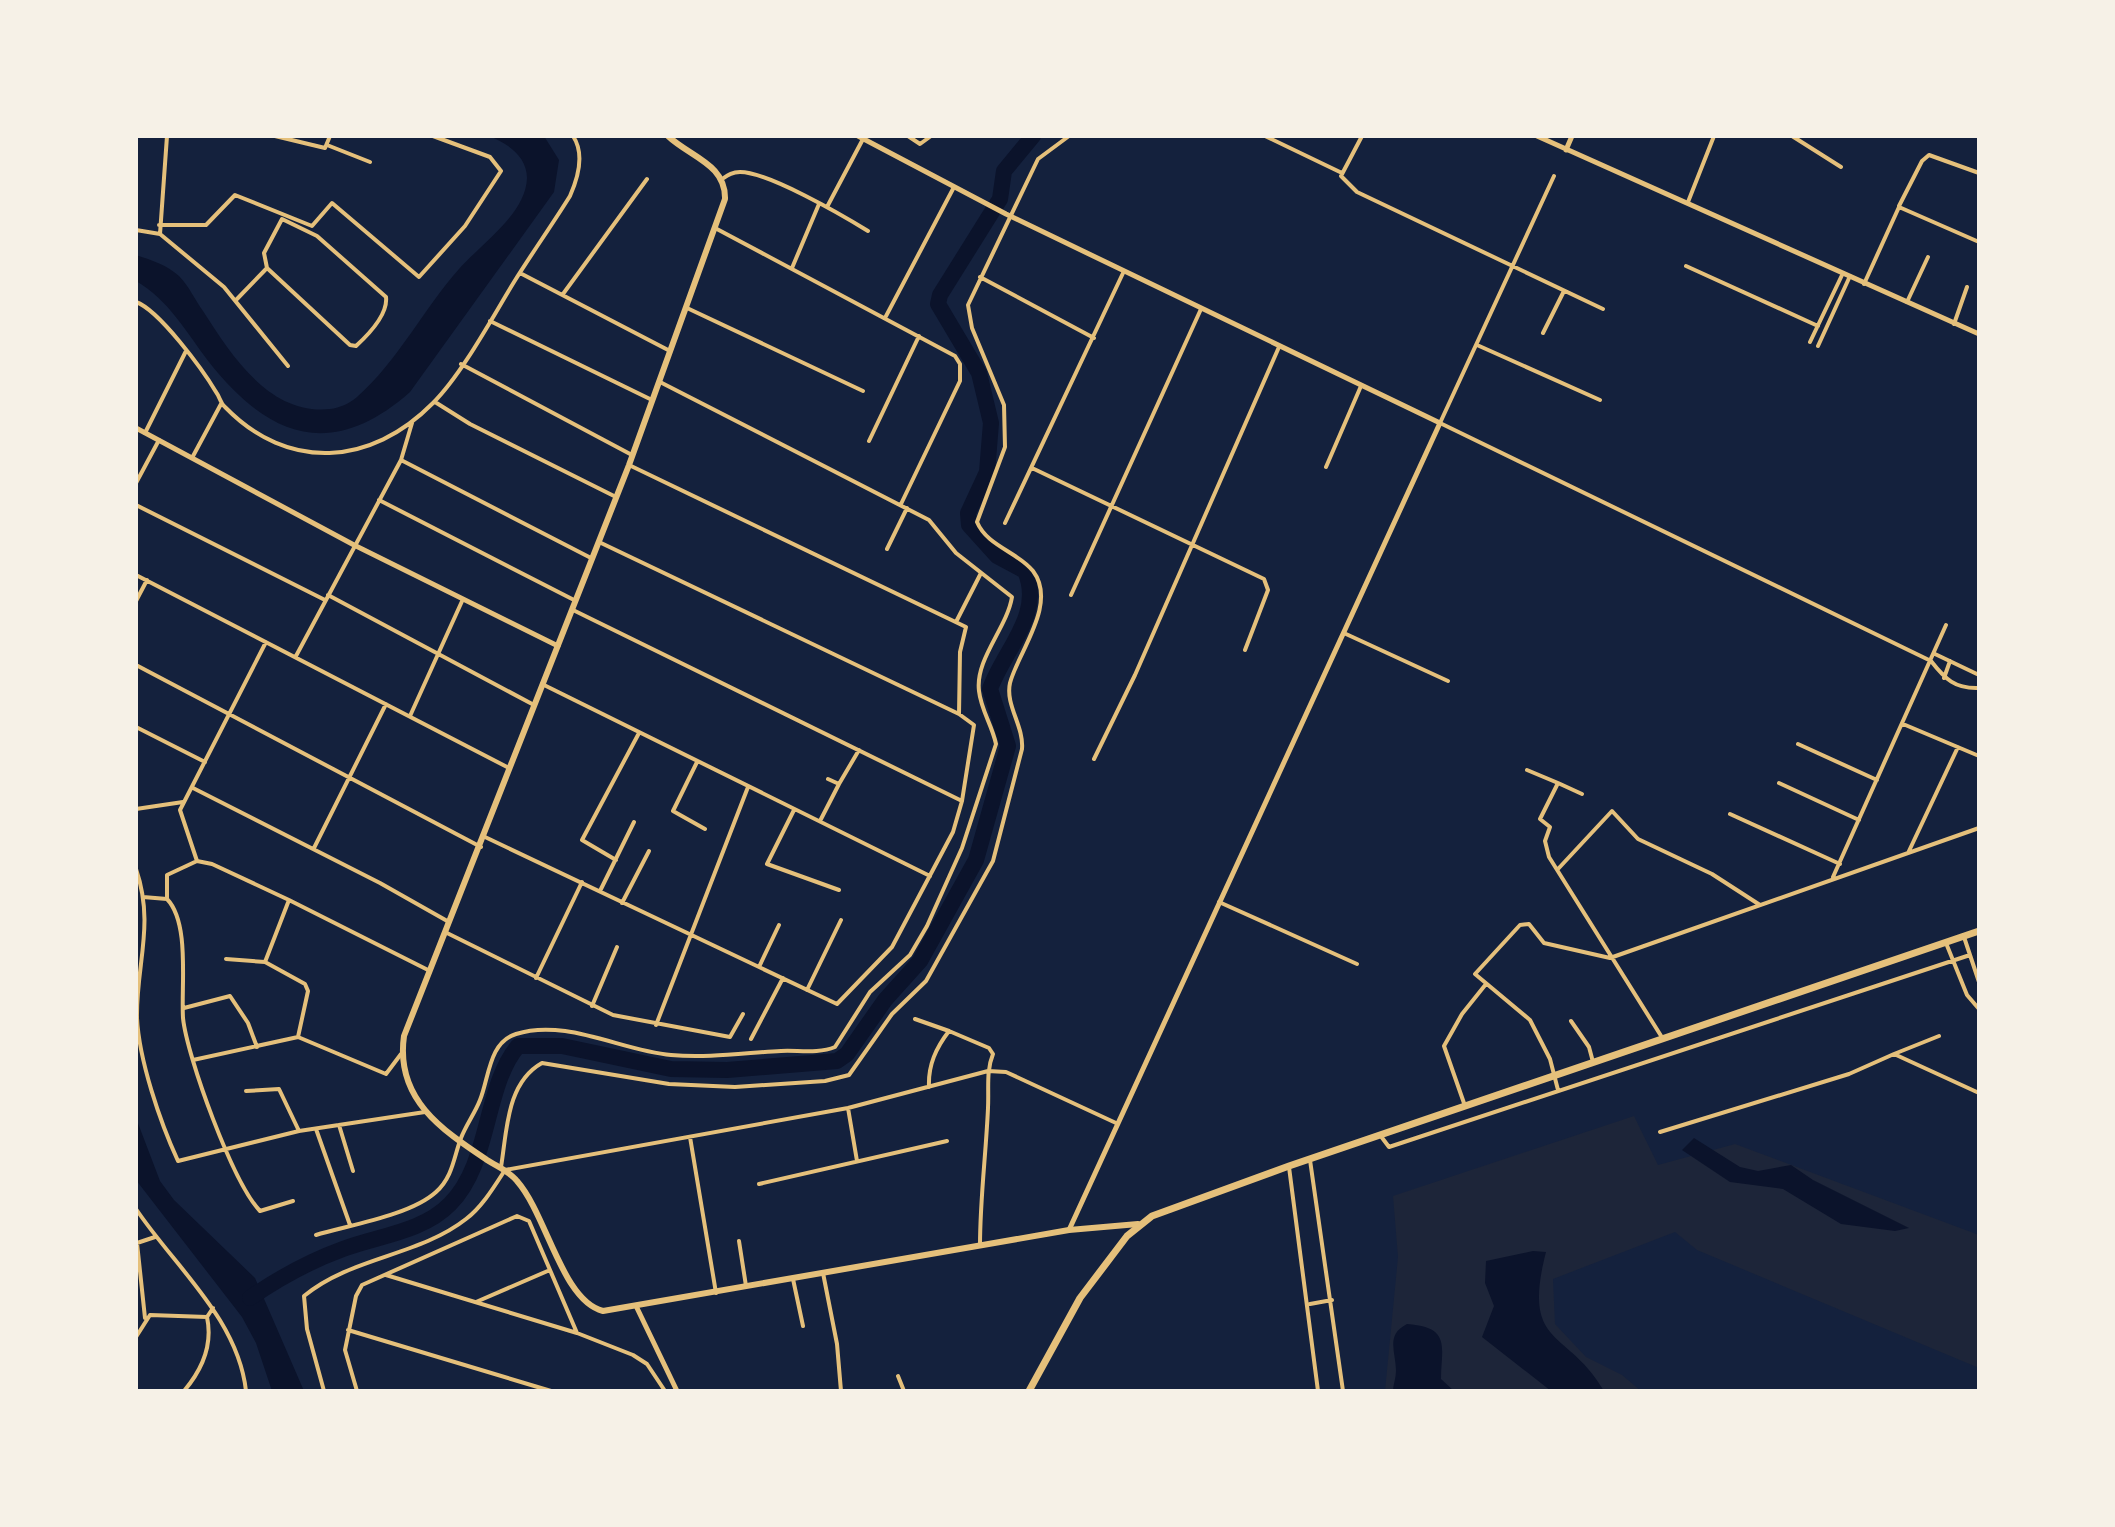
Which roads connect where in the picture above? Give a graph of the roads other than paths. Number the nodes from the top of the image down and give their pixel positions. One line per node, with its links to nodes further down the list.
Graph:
1 (167, 136): 32 (street)
2 (275, 136): 17 (street)
3 (330, 136): 17 (street)
4 (433, 136): 32 (street)
5 (573, 136): 44 (street)
6 (668, 136): 25 (main road)
7 (908, 136): 8 (street)
8 (931, 136)
9 (1069, 136): 31 (street)
10 (1265, 136): 21 (street)
11 (1362, 136): 21 (street)
12 (1537, 136): 18 (street)
13 (1572, 136): 18 (street)
14 (1714, 136): 27 (street)
15 (1792, 136): 20 (street)
16 (861, 137): 26 (street); 29 (street)
17 (327, 145): 19 (street)
18 (1566, 150): 27 (street)
19 (370, 162)
20 (1841, 167)
21 (1343, 173): 39 (street)
22 (1979, 173): 30 (street)
23 (1554, 176): 39 (street)
24 (647, 179): 51 (street)
25 (722, 179): 28 (street); 33 (main road)
26 (954, 187): 31 (street); 58 (street)
27 (1688, 202): 45 (street)
28 (819, 204): 29 (street); 42 (street)
29 (827, 207): 35 (street)
30 (1899, 207): 37 (street); 48 (street)
31 (1013, 218): 43 (street); 46 (street)
32 (159, 225): 36 (street)
33 (715, 228): 42 (street); 55 (main road)
34 (136, 230): 36 (street)
35 (868, 231)
36 (160, 234): 52 (street)
37 (1979, 242)
38 (1928, 257): 54 (street)
39 (1511, 265): 50 (street); 67 (street)
40 (1686, 266): 61 (street)
41 (267, 268): 41 (street); 52 (street)
42 (792, 268): 58 (street)
43 (1124, 271): 56 (street); 65 (street)
44 (520, 273): 51 (street); 59 (street)
45 (1843, 273): 47 (street); 61 (street)
46 (979, 276): 65 (street); 251 (street)
47 (1850, 276): 48 (street); 68 (street)
48 (1864, 284): 54 (street)
49 (1967, 287): 60 (street)
50 (1564, 291): 57 (street); 62 (street)
51 (563, 294): 71 (street)
52 (237, 299): 73 (street)
53 (136, 302): 70 (street)
54 (1907, 302): 60 (street)
55 (687, 308): 71 (main road); 76 (street)
56 (1201, 309): 69 (street); 96 (street)
57 (1603, 309)
58 (885, 318): 64 (street)
59 (490, 321): 72 (street); 77 (street)
60 (1954, 324): 63 (street)
61 (1818, 326): 66 (street)
62 (1543, 333)
63 (1979, 334)
64 (919, 336): 86 (street); 97 (street)
65 (1094, 338): 92 (street)
66 (1810, 342)
67 (1477, 345): 78 (street); 82 (street)
68 (1818, 346)
69 (1279, 347): 75 (street); 102 (street)
70 (186, 351): 80 (street); 84 (street)
71 (671, 352): 74 (main road)
72 (461, 364): 79 (street); 87 (street)
73 (288, 366)
74 (660, 382): 77 (main road); 97 (street)
75 (1361, 386): 82 (street); 91 (street)
76 (863, 391)
77 (652, 400): 87 (main road)
78 (1600, 400)
79 (435, 402): 81 (street); 94 (street)
80 (221, 404): 81 (street); 88 (street)
81 (412, 422): 89 (street)
82 (1440, 423): 117 (street); 124 (street)
83 (136, 428): 84 (street)
84 (145, 433): 85 (street)
85 (159, 440): 88 (street); 93 (street)
86 (869, 441)
87 (632, 455): 90 (main road)
88 (192, 458): 103 (street)
89 (401, 460): 95 (street); 105 (street)
90 (629, 465): 94 (main road); 115 (street)
91 (1326, 467)
92 (1032, 468): 96 (street); 100 (street)
93 (136, 483)
94 (616, 497): 101 (main road)
95 (379, 500): 103 (street); 113 (street)
96 (1110, 503): 102 (street); 109 (street)
97 (901, 504): 99 (street)
98 (136, 505): 110 (street)
99 (907, 508): 104 (street); 106 (street)
100 (1005, 523)
101 (599, 542): 105 (main road); 134 (street)
102 (1192, 543): 120 (street); 144 (street)
103 (354, 545): 110 (street); 111 (street)
104 (887, 549)
105 (593, 558): 113 (main road)
106 (981, 573): 115 (street); 246 (street)
107 (136, 575): 108 (street)
108 (147, 580): 112 (street); 118 (street)
109 (1071, 595)
110 (327, 598): 121 (street); 123 (street)
111 (463, 599): 119 (street); 121 (street)
112 (136, 601)
113 (576, 601): 114 (main road)
114 (573, 610): 119 (main road); 142 (street)
115 (956, 622): 134 (street)
116 (1946, 625): 122 (street)
117 (1346, 634): 129 (street); 186 (street)
118 (266, 642): 123 (street); 135 (street)
119 (558, 646): 130 (main road)
120 (1245, 650)
121 (439, 653): 133 (street); 136 (street)
122 (1935, 654): 124 (street); 125 (street)
123 (296, 656): 132 (street)
124 (1931, 661): 128 (street); 137 (street)
125 (1950, 661): 127 (street); 128 (street)
126 (136, 665): 135 (street)
127 (1979, 675)
128 (1944, 678): 131 (street)
129 (1448, 681)
130 (542, 684): 133 (main road); 139 (street)
131 (1979, 688)
132 (386, 704): 136 (street); 149 (street)
133 (534, 705): 147 (main road)
134 (959, 714): 158 (street)
135 (230, 715): 146 (street); 149 (street)
136 (410, 716): 147 (street)
137 (1903, 724): 141 (street); 151 (street)
138 (136, 727): 146 (street)
139 (639, 733): 145 (street); 173 (street)
140 (1798, 744): 151 (street)
141 (1958, 747): 143 (street); 172 (street)
142 (859, 750): 154 (street); 158 (street)
143 (1979, 756)
144 (1094, 759)
145 (697, 762): 155 (street); 167 (street)
146 (205, 763): 156 (street)
147 (509, 768): 168 (main road)
148 (1527, 770): 152 (street)
149 (350, 777): 169 (street); 170 (street)
150 (828, 779): 154 (street)
151 (1877, 780): 163 (street)
152 (1558, 783): 157 (street); 177 (street)
153 (1779, 783): 163 (street)
154 (839, 784): 165 (street)
155 (748, 787): 161 (street); 194 (street)
156 (193, 788): 159 (street); 170 (street)
157 (1582, 794)
158 (962, 801): 178 (street)
159 (183, 802): 160 (street); 174 (street)
160 (136, 809)
161 (794, 810): 165 (street); 181 (street)
162 (1730, 814): 175 (street)
163 (1859, 820): 175 (street)
164 (634, 822): 173 (street)
165 (819, 822): 178 (street)
166 (1979, 828): 172 (street)
167 (705, 829)
168 (485, 837): 169 (main road); 180 (street)
169 (481, 847): 190 (main road)
170 (314, 849): 190 (street)
171 (649, 851): 187 (street)
172 (1909, 851): 179 (street)
173 (616, 860): 182 (street)
174 (197, 861): 184 (street); 185 (street)
175 (1840, 864): 179 (street)
176 (136, 869): 183 (street)
177 (1558, 869): 188 (street); 199 (street)
178 (930, 876): 210 (street)
179 (1833, 877): 188 (street)
180 (582, 882): 182 (street); 206 (street)
181 (839, 890)
182 (600, 891): 187 (street)
183 (143, 897): 184 (street); 247 (street)
184 (167, 899): 212 (street)
185 (289, 900): 202 (street); 205 (street)
186 (1219, 902): 203 (street); 238 (street)
187 (622, 903): 194 (street)
188 (1760, 905): 199 (street)
189 (841, 920): 210 (street)
190 (451, 923): 193 (main road)
191 (779, 925): 204 (street)
192 (1978, 932): 195 (highway)
193 (447, 933): 205 (main road); 206 (street)
194 (689, 933): 204 (street); 217 (street)
195 (1964, 937): 196 (highway); 198 (street)
196 (1946, 943): 201 (street); 222 (highway)
197 (617, 947): 211 (street)
198 (1970, 955): 201 (street); 208 (street)
199 (1610, 958): 209 (street); 222 (street)
200 (226, 959): 202 (street)
201 (1952, 959): 213 (street); 231 (street)
202 (265, 962): 220 (street)
203 (1357, 964)
204 (759, 967): 207 (street)
205 (432, 972): 224 (main road)
206 (536, 978): 211 (street)
207 (783, 978): 210 (street); 221 (street)
208 (1979, 982)
209 (1487, 984): 229 (street); 235 (street)
210 (807, 990)
211 (592, 1006): 217 (street)
212 (184, 1008): 223 (street); 226 (street)
213 (1979, 1009)
214 (743, 1014): 217 (street)
215 (915, 1019): 218 (street)
216 (1571, 1021): 227 (street)
217 (656, 1025)
218 (949, 1031): 228 (street); 230 (street)
219 (1939, 1036): 225 (street)
220 (298, 1037): 223 (street); 224 (street)
221 (751, 1039)
222 (1663, 1039): 227 (highway)
223 (257, 1047): 226 (street)
224 (402, 1053): 236 (main road)
225 (1894, 1054): 233 (street); 242 (street)
226 (193, 1060): 247 (street)
227 (1594, 1064): 229 (highway)
228 (988, 1071): 230 (street); 238 (street); 263 (street)
229 (1555, 1078): 231 (street); 235 (highway)
230 (929, 1087): 234 (street)
231 (1558, 1090): 237 (street)
232 (246, 1091): 241 (street)
233 (1979, 1093)
234 (848, 1108): 244 (street); 249 (street)
235 (1464, 1109): 237 (street); 243 (highway)
236 (425, 1112): 239 (street); 246 (main road)
237 (1467, 1121): 243 (street)
238 (1116, 1123): 258 (street)
239 (339, 1125): 240 (street); 252 (street)
240 (316, 1129): 241 (street); 257 (street)
241 (299, 1131): 247 (street)
242 (1660, 1132)
243 (1380, 1135): 248 (highway)
244 (690, 1137): 251 (street); 269 (street)
245 (947, 1141): 249 (street)
246 (461, 1142): 251 (main road); 257 (street)
247 (226, 1151): 254 (street)
248 (1310, 1159): 250 (highway); 270 (street)
249 (857, 1161): 253 (street)
250 (1289, 1166): 256 (highway); 272 (street)
251 (503, 1169): 274 (main road); 284 (street)
252 (353, 1171)
253 (759, 1184)
254 (293, 1201)
255 (136, 1209): 260 (street)
256 (1138, 1224): 258 (main road); 291 (highway)
257 (350, 1225): 259 (street)
258 (1069, 1230): 263 (main road)
259 (316, 1235)
260 (155, 1237): 262 (street); 273 (street)
261 (739, 1241): 268 (street)
262 (137, 1243): 276 (street)
263 (980, 1245): 265 (main road)
264 (550, 1270): 266 (street); 271 (street); 279 (street)
265 (823, 1273): 267 (main road); 289 (street)
266 (384, 1275): 271 (street); 278 (street)
267 (793, 1279): 268 (main road); 277 (street)
268 (746, 1288): 269 (main road)
269 (716, 1293): 274 (main road)
270 (1332, 1300): 272 (street); 293 (street)
271 (476, 1302): 279 (street)
272 (1309, 1304): 292 (street)
273 (213, 1308): 275 (street); 283 (street)
274 (637, 1308): 288 (street)
275 (207, 1317): 276 (street); 282 (street)
276 (145, 1318): 280 (street)
277 (803, 1326)
278 (348, 1330): 285 (street); 286 (street)
279 (577, 1333): 287 (street)
280 (136, 1337)
281 (898, 1376): 290 (street)
282 (184, 1391)
283 (246, 1391)
284 (324, 1391)
285 (357, 1391)
286 (551, 1391)
287 (665, 1391)
288 (677, 1391)
289 (841, 1391)
290 (904, 1391)
291 (1029, 1391)
292 (1318, 1391)
293 (1343, 1391)

